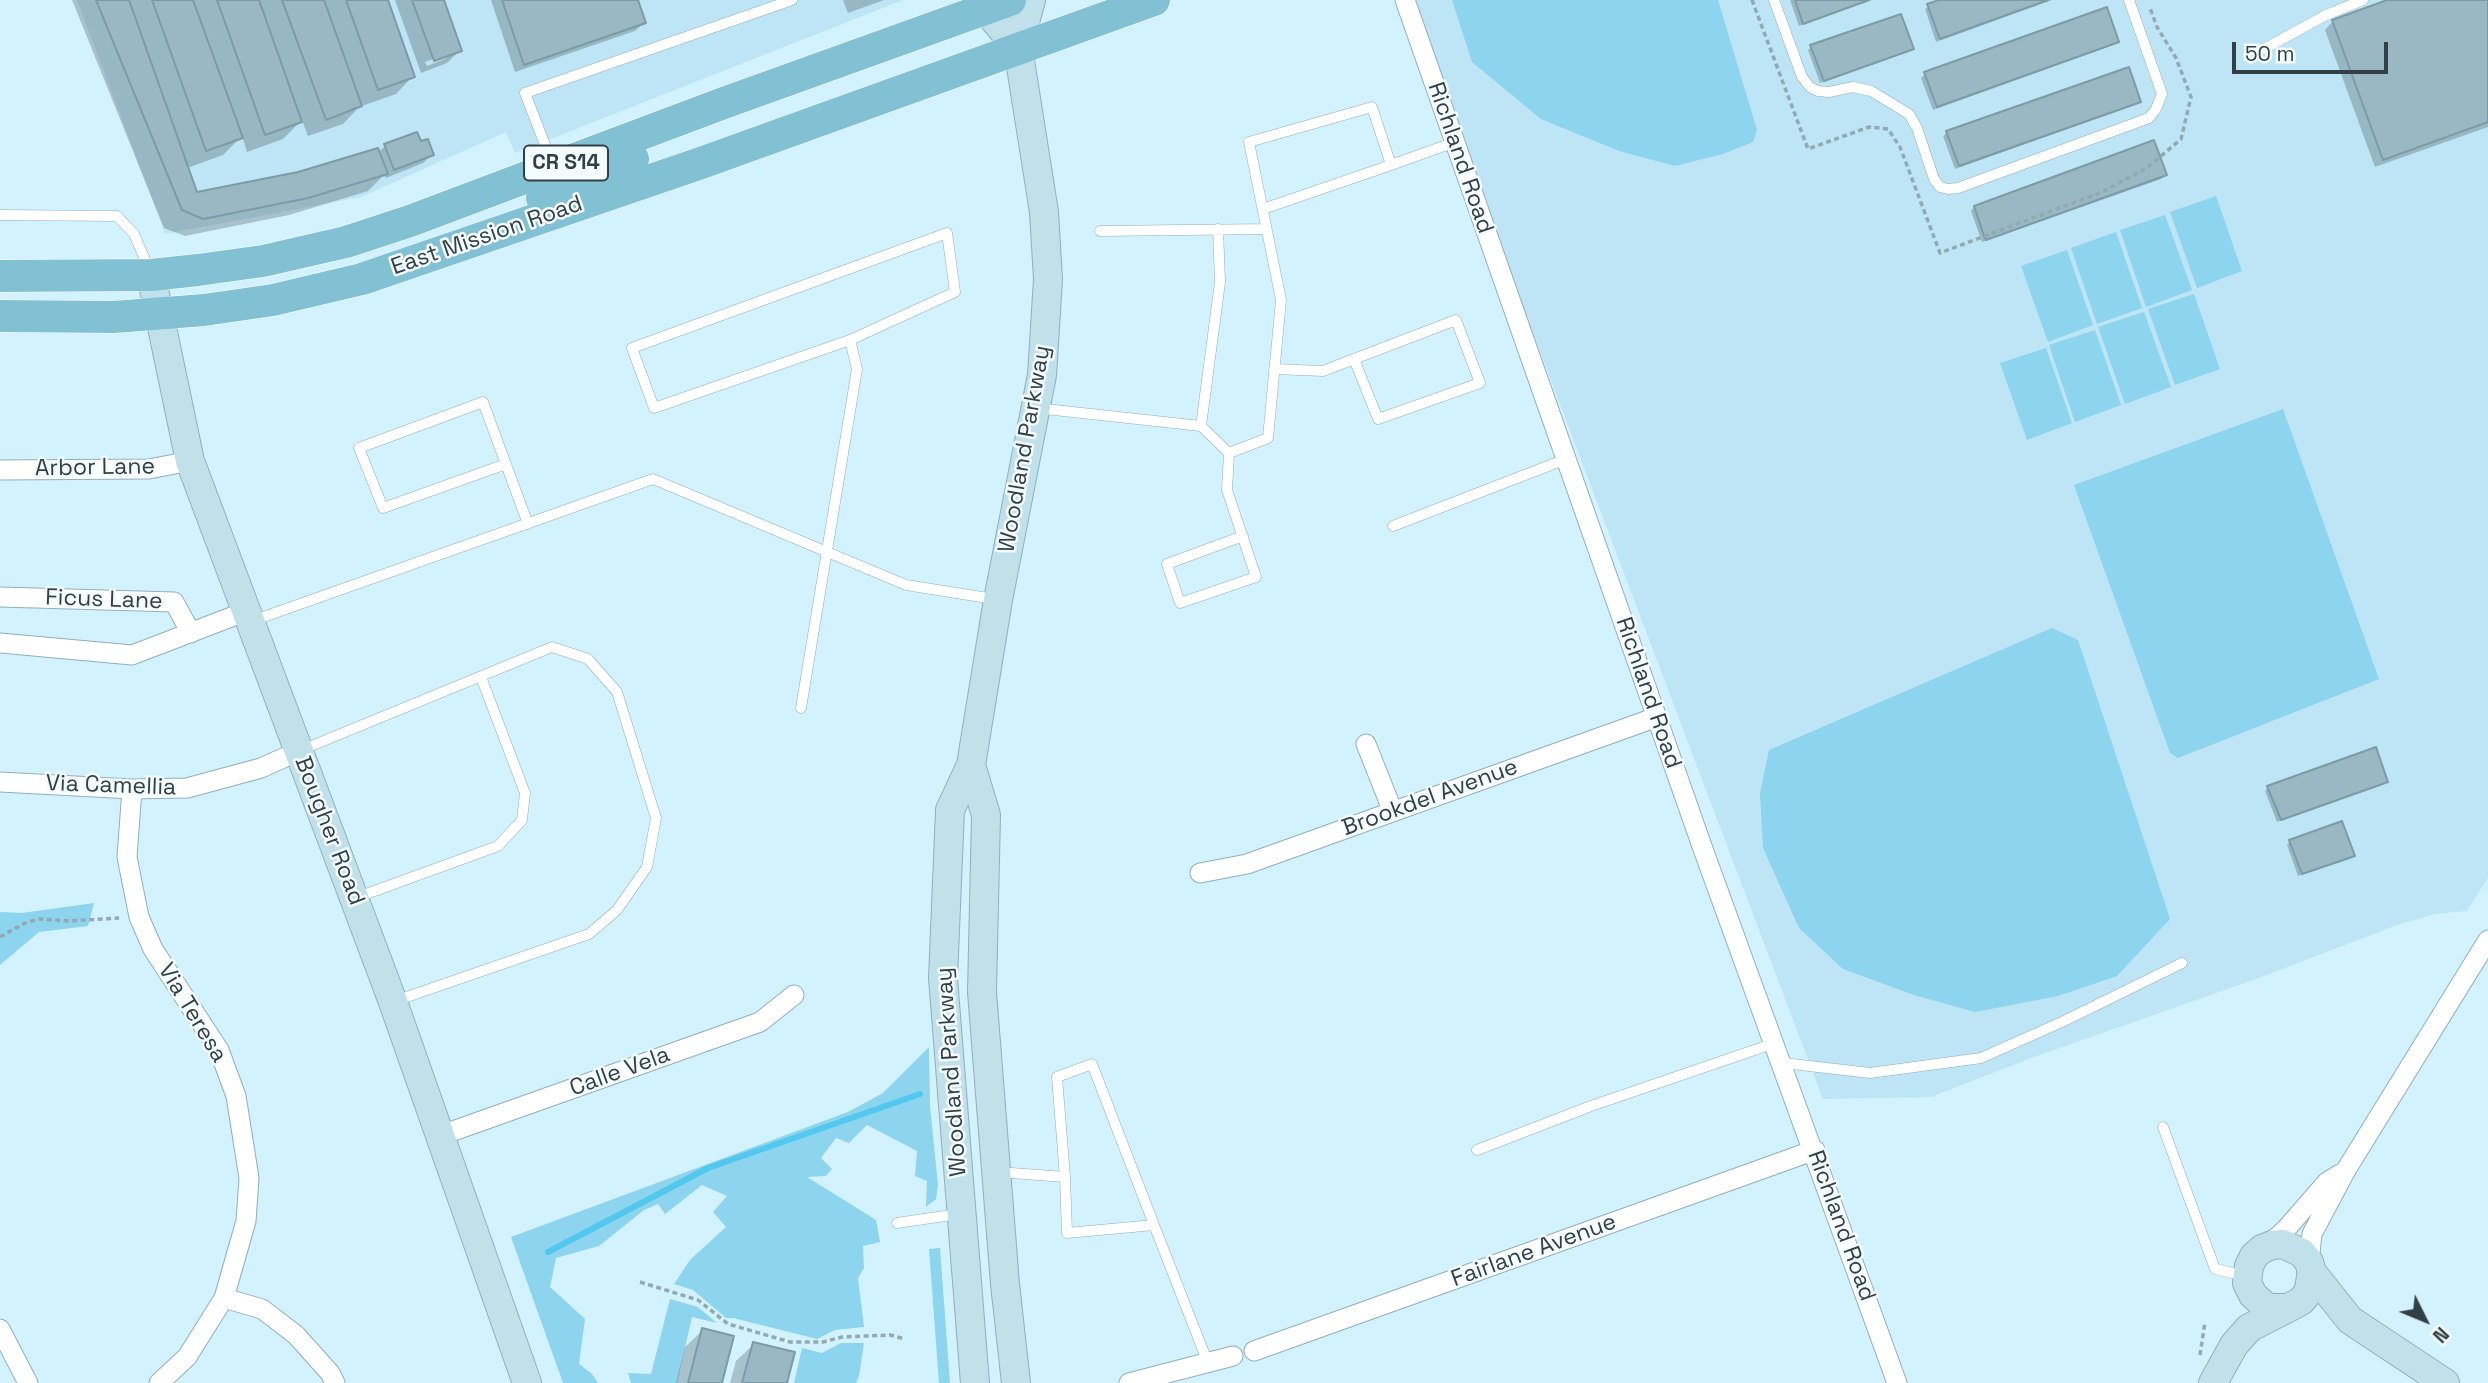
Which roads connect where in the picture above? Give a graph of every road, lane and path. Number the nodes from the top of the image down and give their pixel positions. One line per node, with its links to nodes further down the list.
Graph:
1 (792, 0): 16 (lane)
2 (1031, 0): 11 (main road, Woodland Parkway)
3 (1154, 0): 11 (main road, East Mission Road / CR S14)
4 (1405, 0): 14 (street, Richland Road)
5 (1752, 0): 8 (path)
6 (1774, 0): 7 (lane)
7 (2129, 0)
8 (2147, 0)
9 (2363, 0): 12 (lane)
10 (993, 3): 11 (main road); 13 (main road, East Mission Road / CR S14)
11 (1018, 48): 22 (main road, East Mission Road / CR S14); 30 (main road, Woodland Parkway)
12 (2264, 49)
13 (721, 104): 16 (main road, East Mission Road / CR S14); 22 (main road)
14 (1455, 142): 15 (lane); 33 (street, Richland Road)
15 (1391, 165): 17 (lane); 17 (lane)
16 (554, 167): 23 (main road, East Mission Road / CR S14)
17 (1262, 209): 20 (lane)
18 (0, 215): 23 (lane)
19 (1217, 229): 20 (lane); 21 (lane); 31 (lane)
20 (1266, 229): 29 (lane)
21 (1100, 231)
22 (443, 252): 25 (main road, East Mission Road / CR S14)
23 (152, 275): 24 (main road, East Mission Road / CR S14); 25 (main road, Bougher Road)
24 (0, 276)
25 (159, 313): 26 (main road, East Mission Road / CR S14); 34 (main road, Bougher Road)
26 (0, 316)
27 (850, 340): 27 (lane); 40 (lane)
28 (1354, 359): 28 (lane); 29 (lane)
29 (1274, 369): 32 (lane)
30 (1036, 408): 31 (lane); 42 (main road, Woodland Parkway)
31 (1201, 426): 32 (lane)
32 (1229, 453): 39 (lane)
33 (1566, 459): 38 (lane); 48 (street, Richland Road)
34 (190, 461): 36 (street, Arbor Lane); 43 (main road, Bougher Road)
35 (506, 464): 35 (lane); 37 (lane)
36 (0, 470)
37 (528, 524): 40 (lane); 43 (lane)
38 (1393, 526)
39 (1242, 536): 39 (lane)
40 (828, 552): 42 (lane); 47 (lane)
41 (0, 597): 44 (street, Ficus Lane)
42 (998, 600): 51 (main road, Woodland Parkway)
43 (249, 616): 44 (street); 50 (main road, Bougher Road)
44 (191, 633): 45 (street)
45 (0, 643)
46 (481, 677): 50 (lane); 56 (lane); 62 (lane)
47 (801, 708)
48 (1657, 717): 54 (street, Brookdel Avenue); 63 (street, Richland Road)
49 (1366, 744): 54 (street)
50 (299, 751): 53 (street, Via Camellia); 56 (main road, Bougher Road)
51 (971, 765): 70 (main road, Woodland Parkway); 72 (main road, Woodland Parkway)
52 (0, 782): 53 (street, Via Camellia)
53 (132, 789): 57 (street, Via Teresa)
54 (1393, 812): 55 (street, Brookdel Avenue)
55 (1200, 873)
56 (354, 898): 62 (main road, Bougher Road)
57 (139, 917): 58 (path); 79 (street, Via Teresa)
58 (0, 937)
59 (2488, 940): 69 (street)
60 (2182, 963): 64 (lane)
61 (794, 995): 66 (street, Calle Vela)
62 (393, 1002): 66 (main road, Bougher Road)
63 (1775, 1043): 64 (street, Richland Road); 67 (lane)
64 (1783, 1063): 68 (street, Richland Road)
65 (2163, 1127): 77 (lane)
66 (439, 1136): 90 (main road, Bougher Road)
67 (1477, 1150)
68 (1815, 1150): 84 (street, Fairlane Avenue); 94 (street, Richland Road)
69 (2346, 1170): 75 (street); 76 (street)
70 (998, 1172): 71 (lane); 92 (main road, Woodland Parkway)
71 (1065, 1177): 74 (lane); 74 (lane)
72 (962, 1214): 73 (lane); 91 (main road, Woodland Parkway)
73 (897, 1223)
74 (1154, 1225): 86 (lane)
75 (2267, 1246): 76 (main road); 77 (main road)
76 (2310, 1266): 80 (main road); 81 (main road)
77 (2247, 1280): 80 (main road); 95 (main road)
78 (640, 1282): 83 (path)
79 (223, 1298): 88 (street, Via Teresa); 89 (street)
80 (2289, 1307): 81 (main road); 96 (main road)
81 (2350, 1320): 97 (main road)
82 (0, 1329): 87 (street)
83 (905, 1339)
84 (1254, 1351)
85 (1233, 1356): 86 (street)
86 (1208, 1363): 93 (street)
87 (28, 1383)
88 (159, 1383)
89 (335, 1383)
90 (527, 1383)
91 (975, 1383)
92 (1016, 1383)
93 (1129, 1383)
94 (1897, 1383)
95 (2194, 1383)
96 (2213, 1383)
97 (2445, 1383)

